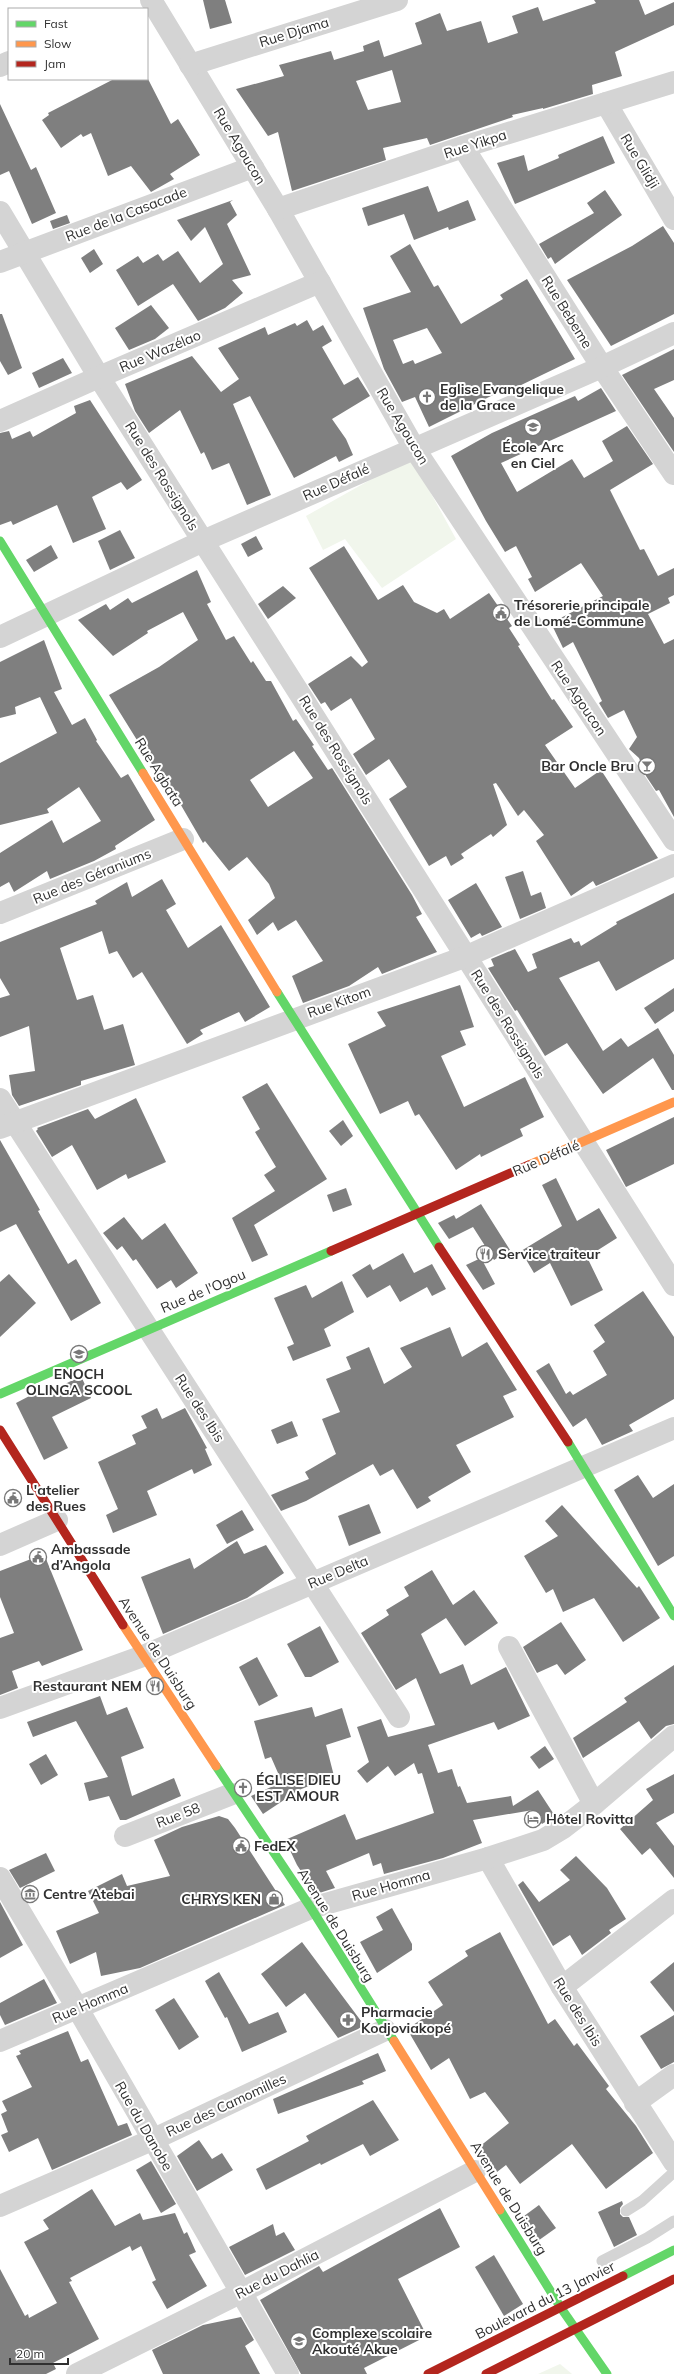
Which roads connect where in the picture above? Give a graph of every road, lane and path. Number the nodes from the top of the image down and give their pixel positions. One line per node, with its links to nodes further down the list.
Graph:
1 (397, 0): 3 (street, Rue Djama)
2 (152, 7): 3 (street, Rue Agoucon)
3 (190, 65): 7 (street, Rue Agoucon)
4 (674, 82): 5 (street, Rue Yikpa)
5 (606, 103): 6 (street, Rue Yikpa); 10 (street, Rue Glidji)
6 (463, 147): 8 (street, Rue Yikpa); 15 (street, Rue Bebeme)
7 (253, 167): 8 (street, Rue Agoucon); 11 (street, Rue de la Casacade)
8 (278, 209): 13 (street, Rue Agoucon)
9 (0, 212): 11 (street, Rue des Rossignols)
10 (674, 219)
11 (24, 253): 12 (street, Rue de la Casacade); 16 (street, Rue des Rossignols)
12 (0, 262)
13 (320, 282): 16 (street, Rue Wazélao); 18 (street, Rue Agoucon)
14 (674, 332): 15 (street, Rue Défalé)
15 (602, 367): 18 (street, Rue Défalé); 19 (street, Rue Bebeme)
16 (99, 377): 17 (street, Rue Wazélao); 21 (street, Rue des Rossignols)
17 (0, 421)
18 (414, 448): 21 (street, Rue Défalé); 25 (street, Rue Agoucon)
19 (674, 474)
20 (0, 541): 22 (main road, Rue Agbata)
21 (203, 541): 22 (street, Rue Défalé); 28 (street, Rue des Rossignols)
22 (47, 616): 23 (street, Rue Défalé); 24 (main road, Rue Agbata)
23 (0, 637)
24 (184, 839): 27 (street, Rue des Géraniums); 29 (main road, Rue Agbata)
25 (674, 840)
26 (674, 865): 28 (street, Rue Kitom)
27 (0, 913)
28 (466, 956): 29 (street, Rue Kitom); 33 (street, Rue des Rossignols)
29 (294, 1018): 32 (street, Rue Kitom); 34 (main road, Rue Agbata)
30 (0, 1099): 32 (street, Rue des Ibis)
31 (674, 1102): 33 (main road, Rue Défalé)
32 (7, 1125): 36 (street, Rue des Ibis)
33 (581, 1142): 34 (main road, Rue Défalé); 35 (street, Rue des Rossignols)
34 (417, 1213): 36 (main road, Rue de l'Ogou); 40 (main road, Rue Agbata)
35 (674, 1286)
36 (150, 1329): 37 (main road, Rue de l'Ogou); 43 (street, Rue des Ibis)
37 (0, 1394)
38 (674, 1428): 40 (street, Rue Delta)
39 (0, 1430): 41 (main road, Avenue de Duisburg)
40 (584, 1466): 43 (street, Rue Delta); 44 (main road, Rue Agbata)
41 (57, 1520): 42 (street); 46 (main road, Avenue de Duisburg)
42 (0, 1544)
43 (313, 1583): 46 (street, Rue Delta); 48 (street, Rue des Ibis)
44 (674, 1616)
45 (509, 1647): 51 (street)
46 (143, 1656): 47 (street, Rue Delta); 50 (main road, Avenue de Duisburg)
47 (0, 1708)
48 (399, 1717)
49 (674, 1736): 51 (street, Rue Homma)
50 (232, 1794): 52 (street, Rue 58); 56 (main road, Avenue de Duisburg)
51 (594, 1804): 53 (street, Rue Homma)
52 (124, 1836)
53 (488, 1858): 56 (street, Rue Homma); 57 (street, Rue des Ibis)
54 (0, 1878): 58 (street, Rue du Danobe)
55 (674, 1900): 57 (street)
56 (311, 1908): 58 (street, Rue Homma); 59 (main road, Avenue de Duisburg)
57 (562, 1987): 62 (street, Rue des Ibis)
58 (78, 2009): 60 (street, Rue Homma); 63 (street, Rue du Danobe)
59 (385, 2030): 63 (street, Rue des Camomilles); 65 (main road, Avenue de Duisburg)
60 (0, 2041)
61 (674, 2075): 62 (street)
62 (635, 2103): 64 (street, Rue des Ibis)
63 (152, 2140): 67 (street, Rue des Camomilles); 73 (street, Rue du Danobe)
64 (674, 2162)
65 (475, 2171): 73 (street, Rue du Dahlia); 74 (main road, Avenue de Duisburg)
66 (674, 2172): 68 (lane)
67 (0, 2206)
68 (626, 2211)
69 (674, 2221): 71 (lane)
70 (674, 2250): 74 (main road, Boulevard du 13 Janvier)
71 (602, 2261)
72 (674, 2279): 75 (main road)
73 (240, 2293): 76 (street, Rue du Dahlia); 77 (street, Rue du Danobe)
74 (561, 2308): 75 (main road, Avenue de Duisburg); 78 (main road, Boulevard du 13 Janvier)
75 (576, 2330): 79 (main road); 80 (main road, Avenue de Duisburg)
76 (77, 2374)
77 (288, 2374)
78 (428, 2374)
79 (486, 2374)
80 (608, 2374)

